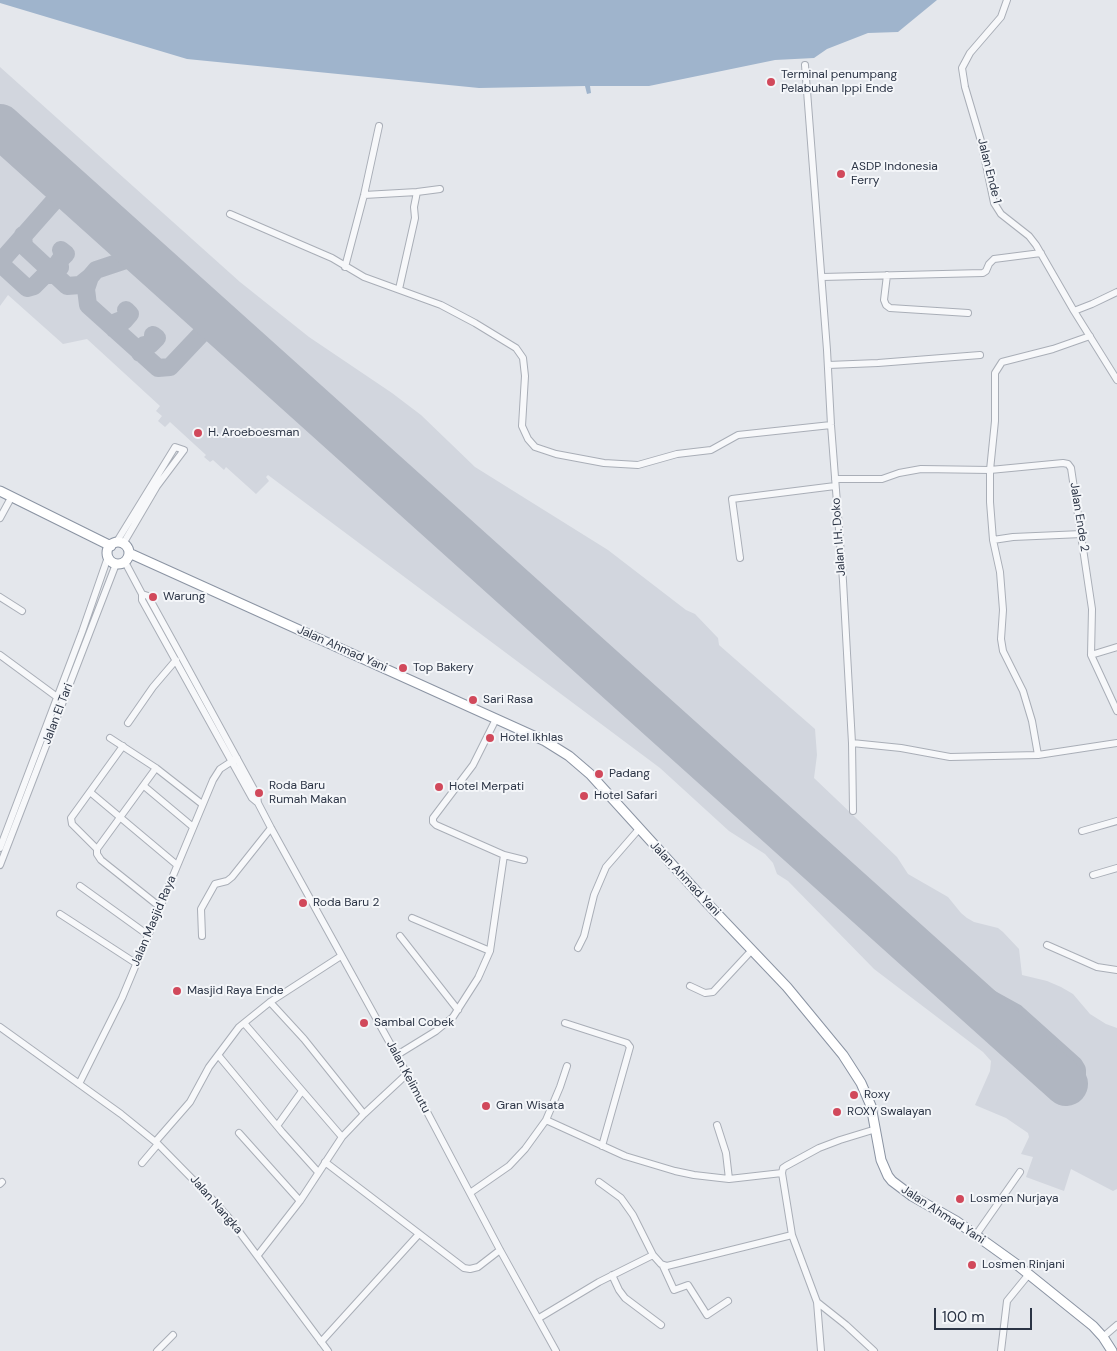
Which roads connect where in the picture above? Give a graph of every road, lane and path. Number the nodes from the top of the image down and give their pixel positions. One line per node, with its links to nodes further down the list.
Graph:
1 (1007, 0): 8 (street, Jalan Ende 1)
2 (805, 64): 11 (street, Jalan I.H. Doko)
3 (379, 126): 6 (street)
4 (440, 189): 5 (street)
5 (417, 192): 6 (street); 12 (street)
6 (364, 195): 9 (street)
7 (230, 214): 9 (street)
8 (1041, 253): 10 (street); 14 (street, Jalan Ende 1)
9 (344, 267): 12 (street)
10 (886, 275): 11 (street); 15 (street)
11 (822, 277): 18 (street, Jalan I.H. Doko)
12 (399, 288): 20 (street)
13 (1117, 292): 14 (street)
14 (1074, 310): 16 (street, Jalan Ende 1)
15 (968, 312)
16 (1090, 336): 19 (street, Jalan Ende 1); 21 (street)
17 (980, 355): 18 (street)
18 (828, 365): 20 (street, Jalan I.H. Doko)
19 (1117, 380)
20 (831, 424): 22 (street, Jalan I.H. Doko)
21 (990, 470): 22 (street, Jalan Ende 2); 28 (street, Jalan Ende 2); 29 (street)
22 (835, 478): 23 (street, Jalan I.H. Doko)
23 (835, 486): 31 (street); 45 (street, Jalan I.H. Doko)
24 (0, 491): 25 (highway)
25 (12, 496): 27 (street); 30 (highway)
26 (138, 511): 26 (street); 30 (street)
27 (0, 518)
28 (1082, 534): 29 (street); 38 (street, Jalan Ende 2)
29 (993, 540): 48 (street)
30 (116, 544): 32 (highway); 32 (highway)
31 (740, 558)
32 (120, 559): 33 (street); 40 (street, Jalan El Tari); 42 (highway, Jalan Ahmad Yani); 51 (street, Jalan El Tari)
33 (142, 594): 39 (street); 49 (street)
34 (0, 597): 35 (street)
35 (22, 611)
36 (1117, 647): 38 (street)
37 (0, 655): 40 (street)
38 (1092, 655): 41 (street, Jalan Ende 2)
39 (176, 660): 43 (street); 49 (street)
40 (57, 697): 51 (street, Jalan El Tari)
41 (1117, 711)
42 (496, 719): 60 (highway, Jalan Ahmad Yani); 64 (street)
43 (128, 723)
44 (110, 738): 47 (street)
45 (852, 743): 48 (street); 55 (street, Jalan I.H. Doko)
46 (1117, 743): 48 (street)
47 (123, 746): 50 (street); 53 (street)
48 (1038, 755)
49 (234, 760): 54 (street, Jalan Masjid Raya); 59 (street, Jalan Kelimutu)
50 (156, 768): 52 (street); 54 (street)
51 (30, 776): 62 (street, Jalan El Tari); 66 (street, Jalan El Tari)
52 (144, 786): 56 (street); 58 (street)
53 (90, 792): 56 (street); 63 (street)
54 (202, 804): 58 (street, Jalan Masjid Raya)
55 (853, 811)
56 (120, 819): 63 (street); 67 (street)
57 (1117, 821): 61 (street)
58 (193, 827): 67 (street, Jalan Masjid Raya)
59 (271, 828): 75 (street); 81 (street, Jalan Kelimutu)
60 (639, 829): 78 (street); 79 (highway, Jalan Ahmad Yani)
61 (1082, 831)
62 (0, 848)
63 (97, 849): 71 (street)
64 (504, 855): 65 (street); 80 (street)
65 (524, 860)
66 (0, 865)
67 (177, 865): 71 (street, Jalan Masjid Raya)
68 (1117, 868): 69 (street)
69 (1093, 875)
70 (80, 886): 74 (street)
71 (160, 907): 74 (street, Jalan Masjid Raya)
72 (60, 914): 82 (street)
73 (412, 918): 80 (street)
74 (148, 936): 82 (street, Jalan Masjid Raya)
75 (202, 936)
76 (400, 936): 86 (street)
77 (1047, 944): 83 (street)
78 (578, 948)
79 (752, 950): 84 (street); 100 (highway, Jalan Ahmad Yani)
80 (490, 951): 86 (street)
81 (341, 956): 85 (street); 91 (street, Jalan Kelimutu)
82 (136, 964): 94 (street, Jalan Masjid Raya)
83 (1117, 970)
84 (690, 986)
85 (270, 1002): 87 (street); 96 (street)
86 (458, 1010): 91 (street)
87 (244, 1023): 90 (street); 95 (street)
88 (566, 1023): 104 (street)
89 (0, 1027): 94 (street, Jalan Nangka)
90 (218, 1055): 99 (street); 103 (street)
91 (397, 1056): 93 (street, Jalan Kelimutu)
92 (567, 1066): 97 (street)
93 (407, 1074): 96 (street); 112 (street, Jalan Kelimutu)
94 (79, 1084): 103 (street, Jalan Nangka)
95 (302, 1091): 99 (street); 102 (street)
96 (364, 1114): 102 (street)
97 (546, 1120): 104 (street); 112 (street)
98 (717, 1125): 110 (street)
99 (277, 1126): 107 (street)
100 (876, 1128): 109 (street); 116 (highway, Jalan Ahmad Yani)
101 (238, 1133): 113 (street)
102 (342, 1137): 105 (street)
103 (157, 1142): 106 (street); 118 (street, Jalan Nangka)
104 (602, 1146): 110 (street)
105 (325, 1162): 107 (street); 114 (street)
106 (142, 1163)
107 (318, 1172): 113 (street)
108 (1020, 1172): 116 (street)
109 (782, 1173): 110 (street); 115 (street)
110 (729, 1179)
111 (599, 1182): 119 (street)
112 (470, 1193): 117 (street, Jalan Kelimutu)
113 (300, 1201): 118 (street)
114 (419, 1234): 117 (street); 130 (street)
115 (792, 1234): 120 (street); 124 (street)
116 (976, 1235): 121 (highway, Jalan Ahmad Yani)
117 (500, 1250): 125 (street, Jalan Kelimutu)
118 (258, 1255): 130 (street, Jalan Nangka)
119 (653, 1255): 120 (street); 122 (street)
120 (664, 1266): 123 (street)
121 (1029, 1274): 129 (highway, Jalan Ahmad Yani); 136 (street)
122 (612, 1275): 125 (street); 126 (street)
123 (728, 1301)
124 (817, 1302): 134 (street); 135 (street)
125 (539, 1318): 133 (street, Jalan Kelimutu)
126 (661, 1325)
127 (1117, 1325): 129 (street)
128 (173, 1335): 131 (street)
129 (1103, 1337): 137 (highway, Jalan Ahmad Yani)
130 (321, 1342): 132 (street, Jalan Nangka)
131 (157, 1351)
132 (328, 1351)
133 (556, 1351)
134 (821, 1351)
135 (874, 1351)
136 (1001, 1351)
137 (1112, 1351)

